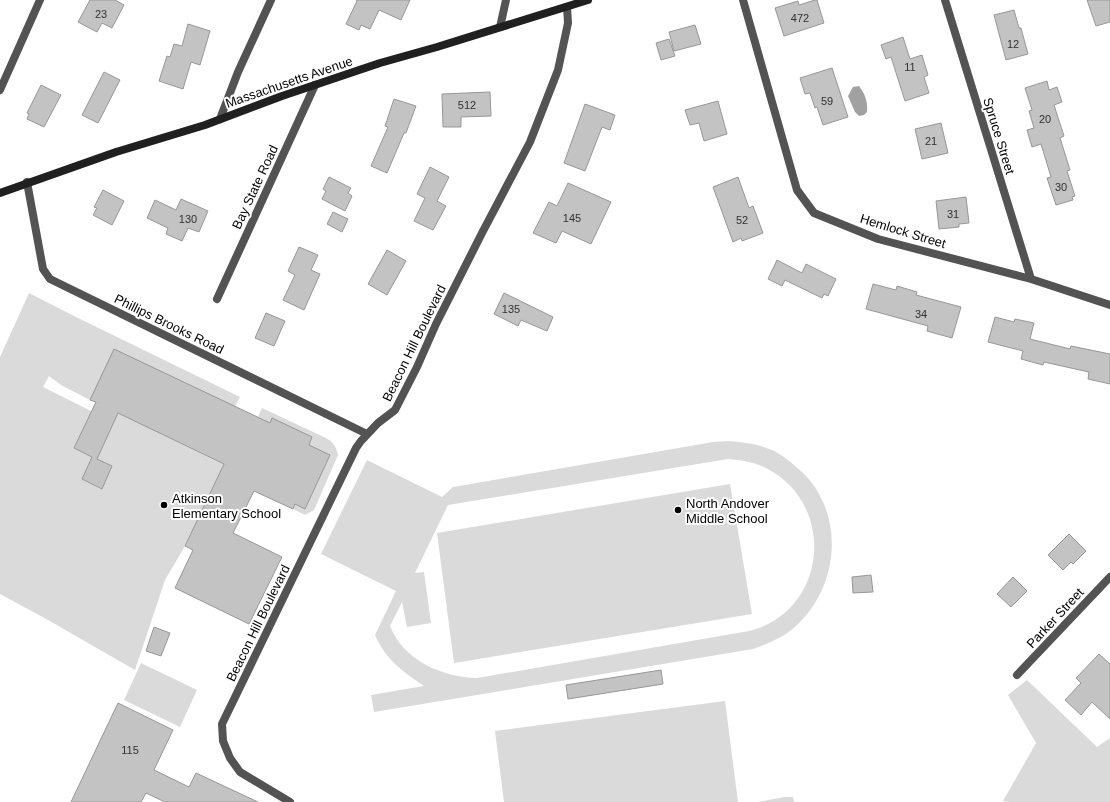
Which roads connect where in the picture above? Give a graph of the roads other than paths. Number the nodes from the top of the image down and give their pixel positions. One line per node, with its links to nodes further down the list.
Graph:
1 (40, 0): 10 (street)
2 (271, 0): 11 (street)
3 (506, 0): 8 (street)
4 (588, 0): 7 (main road, Massachusetts Avenue)
5 (743, 0): 14 (street, Hemlock Street)
6 (945, 0): 14 (street, Spruce Street)
7 (567, 7): 8 (main road, Massachusetts Avenue); 17 (street, Beacon Hill Boulevard)
8 (500, 27): 9 (main road, Massachusetts Avenue)
9 (315, 85): 11 (main road, Massachusetts Avenue); 15 (street, Bay State Road)
10 (0, 90)
11 (220, 119): 12 (main road, Massachusetts Avenue)
12 (27, 182): 13 (main road, Massachusetts Avenue); 17 (street, Phillips Brooks Road)
13 (0, 193)
14 (1031, 279): 16 (street, Hemlock Street)
15 (217, 299)
16 (1110, 305)
17 (367, 434): 20 (street, Beacon Hill Boulevard)
18 (1110, 577): 19 (street, Parker Street)
19 (1017, 675)
20 (290, 802)

